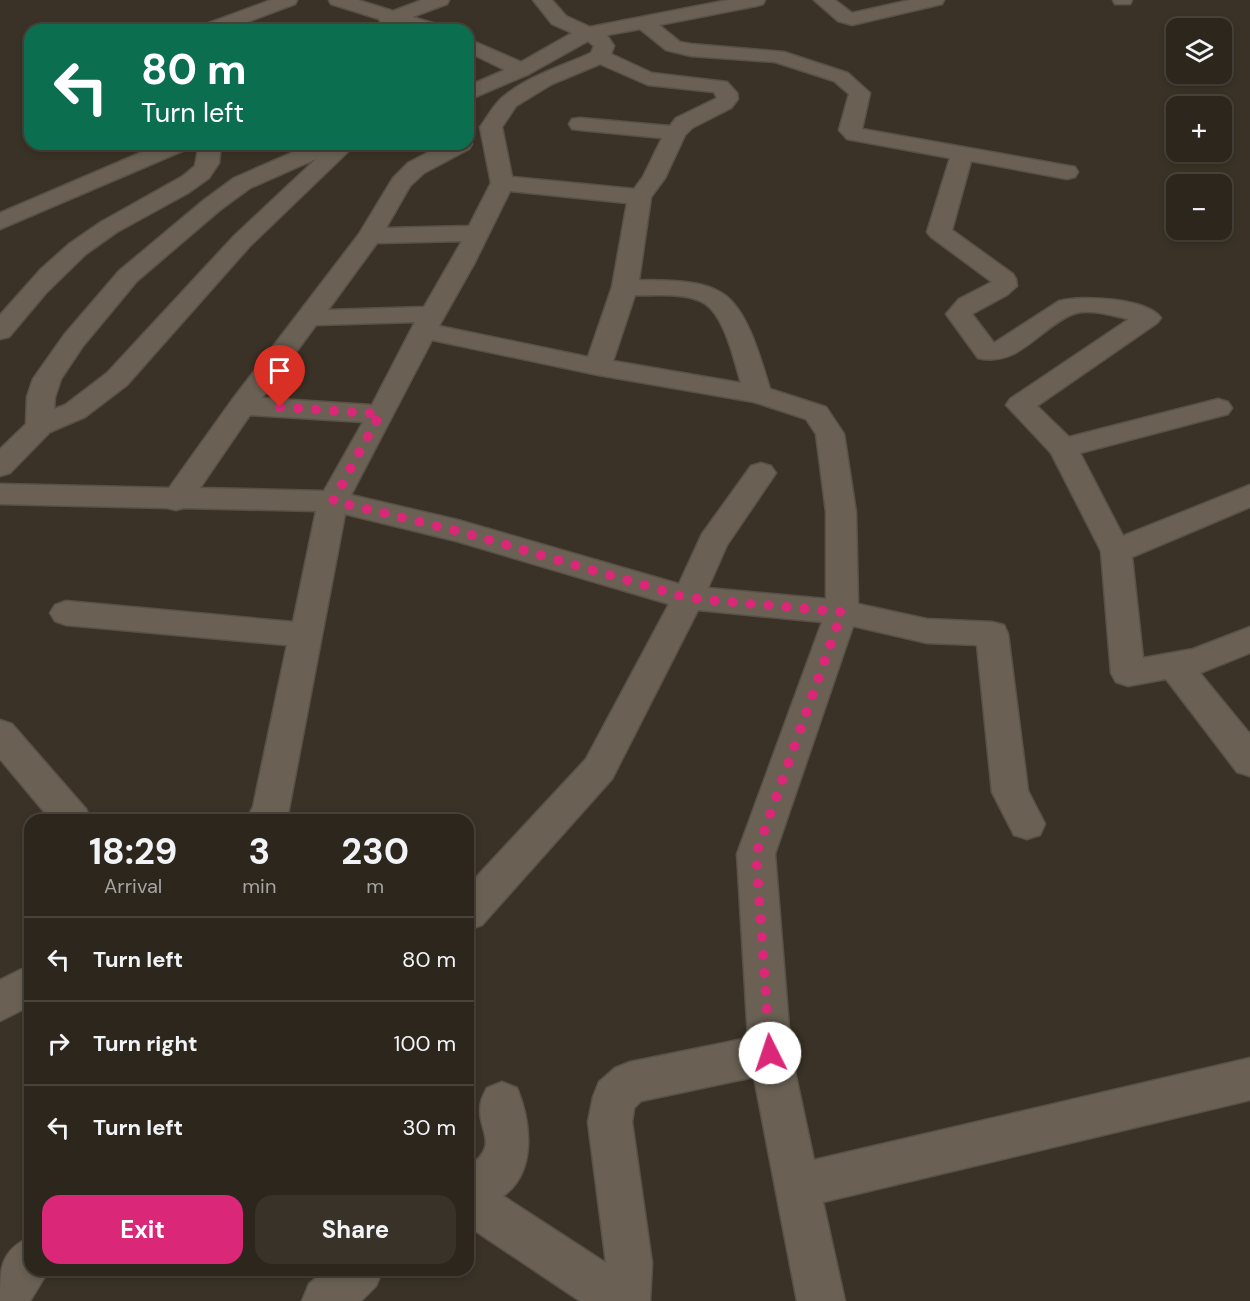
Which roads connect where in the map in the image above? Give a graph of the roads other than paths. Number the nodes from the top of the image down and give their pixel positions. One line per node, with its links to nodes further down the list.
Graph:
1 (288, 0): 10 (street)
2 (338, 0): 8 (street)
3 (440, 0): 8 (street)
4 (542, 0): 13 (street)
5 (756, 0): 9 (street)
6 (823, 0): 7 (street)
7 (935, 0)
8 (393, 17): 11 (street); 12 (street)
9 (644, 22): 13 (street); 27 (street)
10 (224, 24)
11 (376, 24)
12 (416, 24)
13 (585, 34): 15 (street); 16 (street)
14 (474, 48): 16 (street)
15 (600, 57): 19 (street); 20 (street)
16 (522, 70): 17 (street)
17 (474, 91)
18 (580, 124): 20 (street)
19 (491, 127): 21 (street); 29 (street)
20 (675, 133): 30 (street)
21 (474, 137)
22 (165, 150): 31 (street)
23 (210, 150): 37 (street)
24 (324, 150): 43 (street)
25 (337, 150): 43 (street)
26 (450, 150): 33 (street)
27 (962, 154): 28 (street); 44 (street)
28 (1067, 172)
29 (502, 183): 30 (street); 32 (street)
30 (640, 197): 34 (street)
31 (0, 222)
32 (477, 233): 33 (street); 36 (street)
33 (370, 236): 35 (street)
34 (625, 287): 38 (street); 39 (street)
35 (308, 318): 36 (street); 40 (street)
36 (428, 322): 38 (street); 42 (street)
37 (0, 331)
38 (598, 367): 39 (street)
39 (758, 394): 53 (street)
40 (242, 406): 42 (street); 49 (street)
41 (1218, 408): 44 (street)
42 (380, 414): 50 (street)
43 (40, 426): 45 (street)
44 (1063, 448): 51 (street)
45 (0, 466)
46 (761, 473): 52 (street)
47 (0, 494): 49 (street)
48 (1250, 495): 51 (street)
49 (176, 500): 50 (street)
50 (333, 501): 52 (street); 55 (street)
51 (1116, 551): 57 (street)
52 (688, 598): 53 (street); 63 (street)
53 (842, 612): 62 (street); 66 (street)
54 (66, 613): 55 (street)
55 (307, 635): 61 (street)
56 (1250, 639): 57 (street)
57 (1174, 665): 59 (street)
58 (0, 734): 60 (street)
59 (1250, 762)
60 (68, 814)
61 (270, 814)
62 (1027, 824)
63 (474, 906)
64 (24, 988): 65 (street)
65 (0, 1002)
66 (770, 1053): 69 (street); 76 (street)
67 (1250, 1079): 69 (street)
68 (501, 1103): 70 (street)
69 (798, 1186): 77 (street)
70 (474, 1190)
71 (474, 1203): 76 (street)
72 (24, 1269): 74 (street)
73 (353, 1276): 75 (street)
74 (2, 1301)
75 (326, 1301)
76 (623, 1301)
77 (821, 1301)

